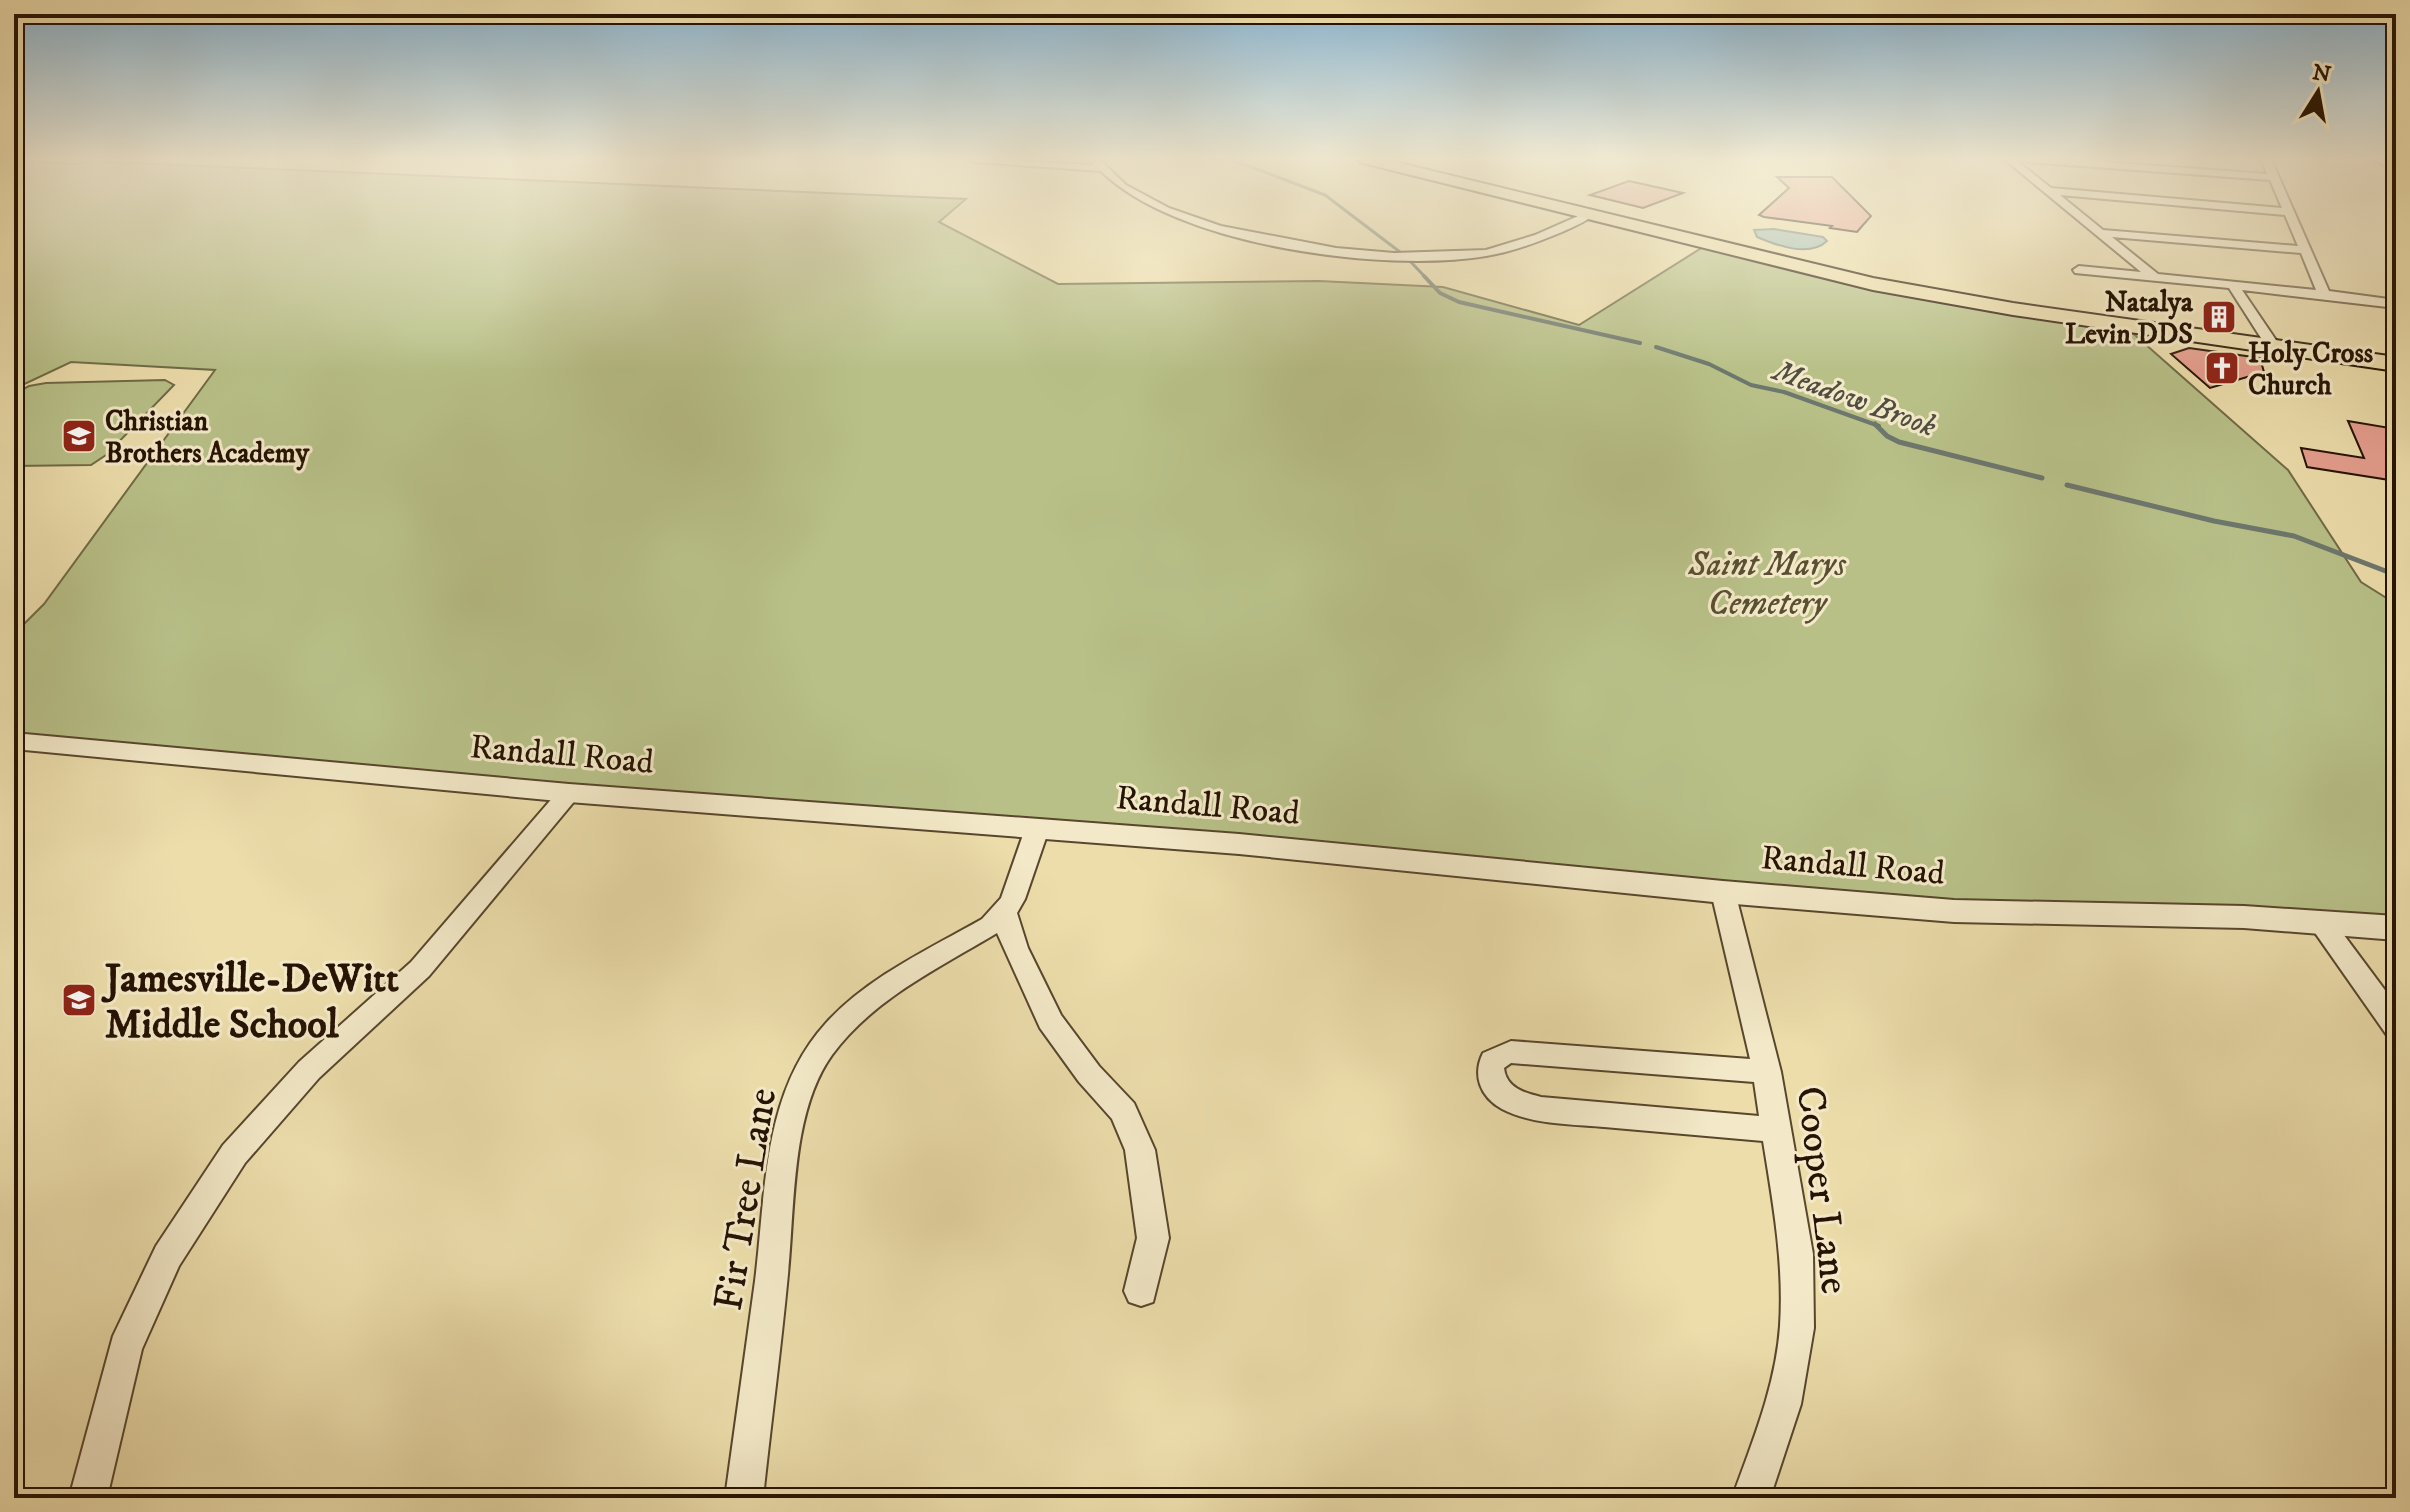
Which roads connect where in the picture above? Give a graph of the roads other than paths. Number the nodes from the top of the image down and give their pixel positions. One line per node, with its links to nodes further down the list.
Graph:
1 (1236, 230): 2 (street)
2 (1558, 230)
3 (1647, 230): 13 (main road)
4 (2095, 230): 6 (street)
5 (2296, 230): 7 (street)
6 (2099, 233): 7 (street); 9 (street)
7 (2306, 250): 11 (street)
8 (2079, 270): 9 (street)
9 (2154, 277): 10 (street)
10 (2233, 285): 11 (street); 13 (street)
11 (2324, 294): 12 (street)
12 (2396, 304)
13 (2273, 346): 14 (main road)
14 (2396, 364)
15 (14, 741): 16 (street, Randall Road)
16 (569, 793): 17 (street, Randall Road); 27 (street)
17 (1037, 829): 18 (street, Randall Road); 19 (street)
18 (1723, 892): 20 (street, Randall Road); 23 (street, Cooper Lane)
19 (1004, 913): 25 (street); 28 (street, Fir Tree Lane)
20 (2320, 921): 21 (street, Randall Road); 22 (street)
21 (2396, 928)
22 (2396, 1026)
23 (1767, 1072): 24 (street, Cooper Lane); 24 (street)
24 (1778, 1130): 26 (street, Cooper Lane)
25 (1141, 1291)
26 (1757, 1495)
27 (88, 1498)
28 (744, 1498)

